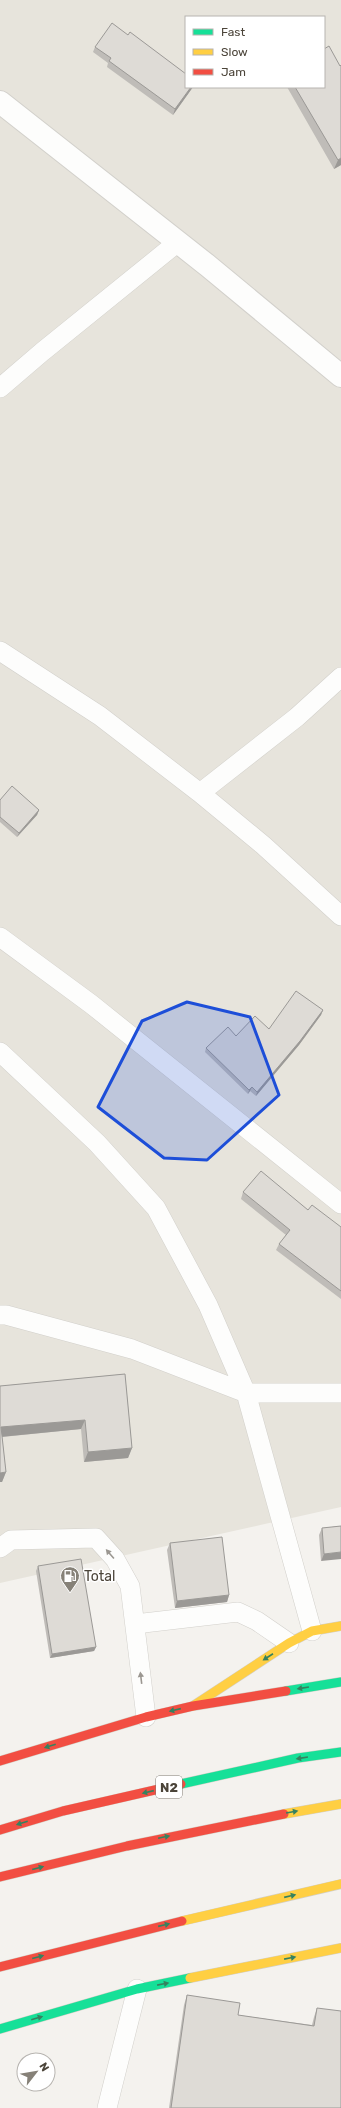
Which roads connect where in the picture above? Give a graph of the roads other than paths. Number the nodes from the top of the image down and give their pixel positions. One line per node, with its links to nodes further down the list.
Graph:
1 (0, 102): 2 (street)
2 (178, 242): 3 (street); 4 (lane)
3 (341, 376)
4 (0, 388)
5 (0, 651): 7 (lane)
6 (341, 677): 7 (lane)
7 (200, 793): 8 (lane)
8 (341, 916)
9 (0, 937): 11 (lane)
10 (0, 1052): 13 (lane)
11 (341, 1204)
12 (0, 1315): 13 (lane)
13 (246, 1393): 14 (lane); 18 (lane)
14 (341, 1393)
15 (0, 1548): 16 (lane, one-way to 15)
16 (135, 1624): 19 (lane); 22 (lane, one-way to 16)
17 (341, 1626): 18 (main road)
18 (312, 1631): 19 (main road)
19 (289, 1644): 21 (main road, one-way to 21)
20 (341, 1682): 21 (main road, one-way to 21)
21 (193, 1706): 22 (main road, one-way to 22)
22 (146, 1717): 24 (main road, one-way to 24)
23 (341, 1752): 26 (main road, N2, one-way to 26)
24 (0, 1761)
25 (341, 1804): 27 (main road, one-way to 25)
26 (0, 1830)
27 (0, 1878)
28 (341, 1884): 30 (main road, one-way to 28)
29 (341, 1948): 31 (main road, one-way to 29)
30 (0, 1967)
31 (137, 1989): 32 (main road, one-way to 31); 33 (lane)
32 (0, 2029)
33 (107, 2108)

